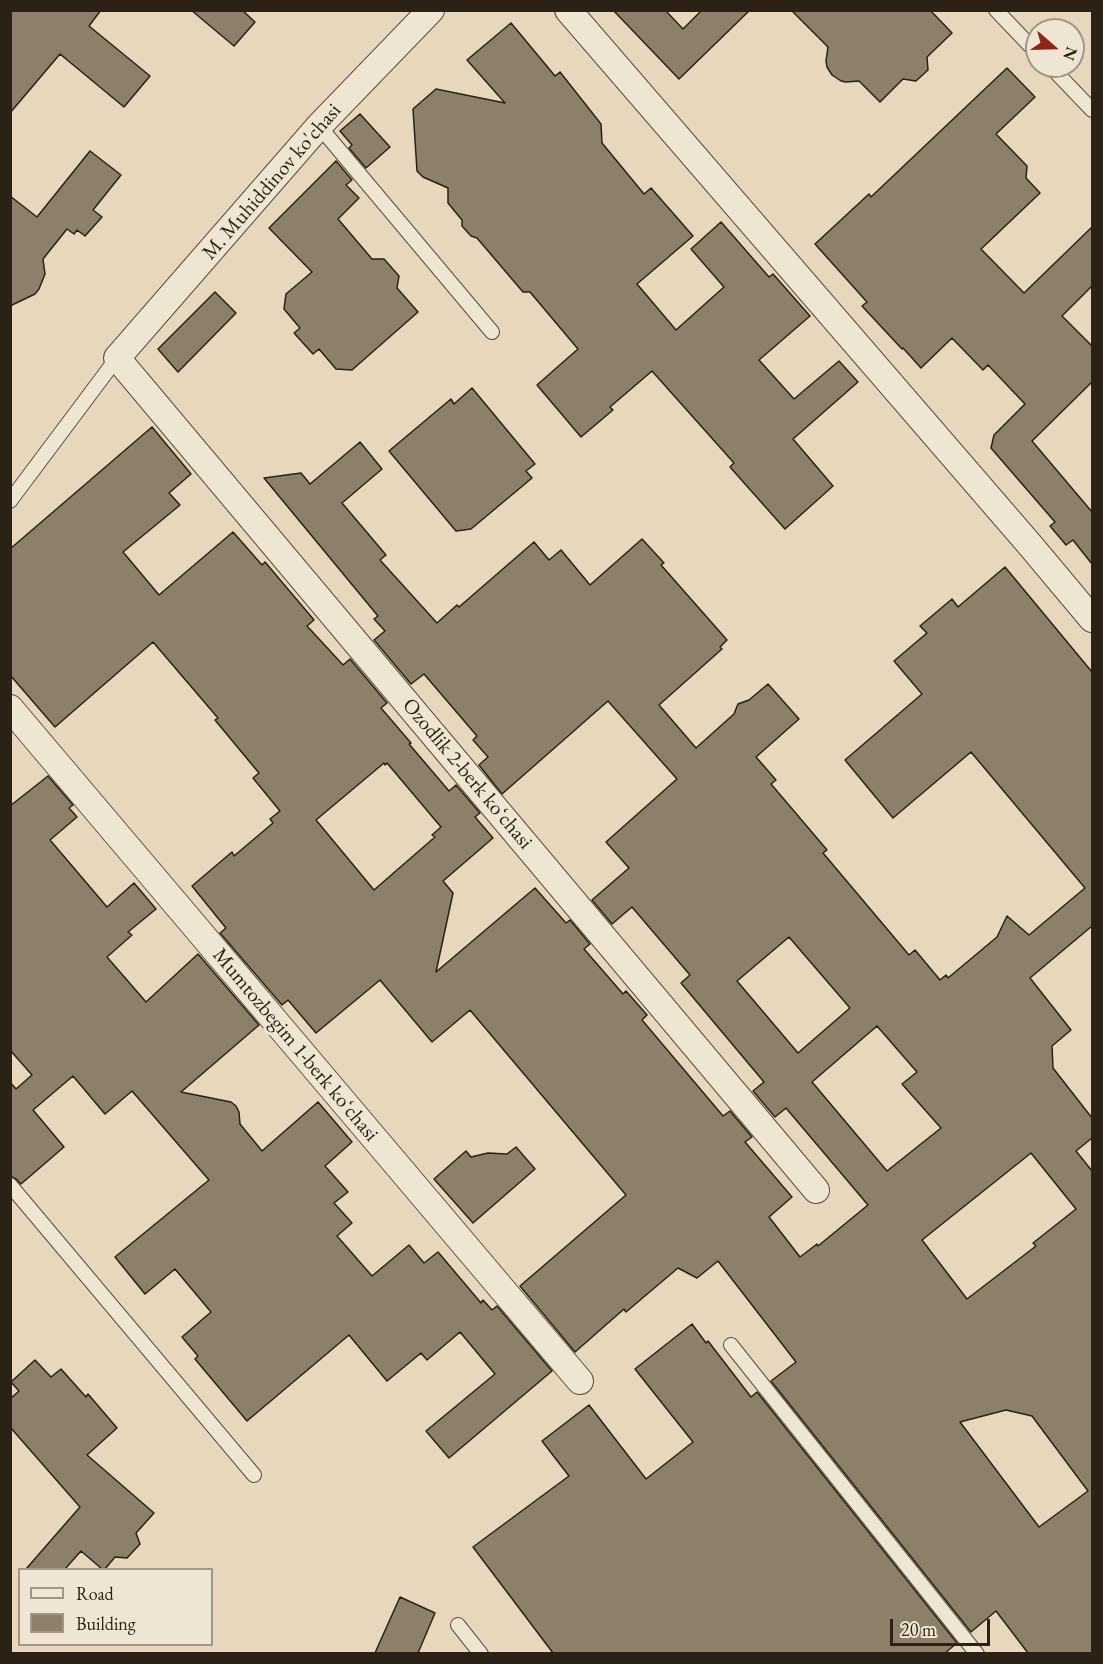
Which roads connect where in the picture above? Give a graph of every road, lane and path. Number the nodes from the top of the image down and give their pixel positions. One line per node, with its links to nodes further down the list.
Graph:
1 (431, 10): 7 (street, M. Muhiddinov ko'chasi)
2 (568, 10): 11 (street)
3 (996, 10): 4 (lane)
4 (1025, 40)
5 (1061, 78): 6 (lane)
6 (1092, 110)
7 (319, 126): 8 (lane); 9 (street, M. Muhiddinov ko'chasi)
8 (492, 332)
9 (117, 358): 10 (lane); 14 (street, Ozodlik 2-berk koʻchasi)
10 (10, 501)
11 (1092, 619)
12 (10, 708): 16 (street, Mumtozbegim 1-berk koʻchasi)
13 (10, 1185): 17 (lane)
14 (816, 1190)
15 (731, 1345): 20 (lane)
16 (580, 1381)
17 (254, 1475)
18 (458, 1625): 19 (lane)
19 (481, 1653)
20 (976, 1653)

